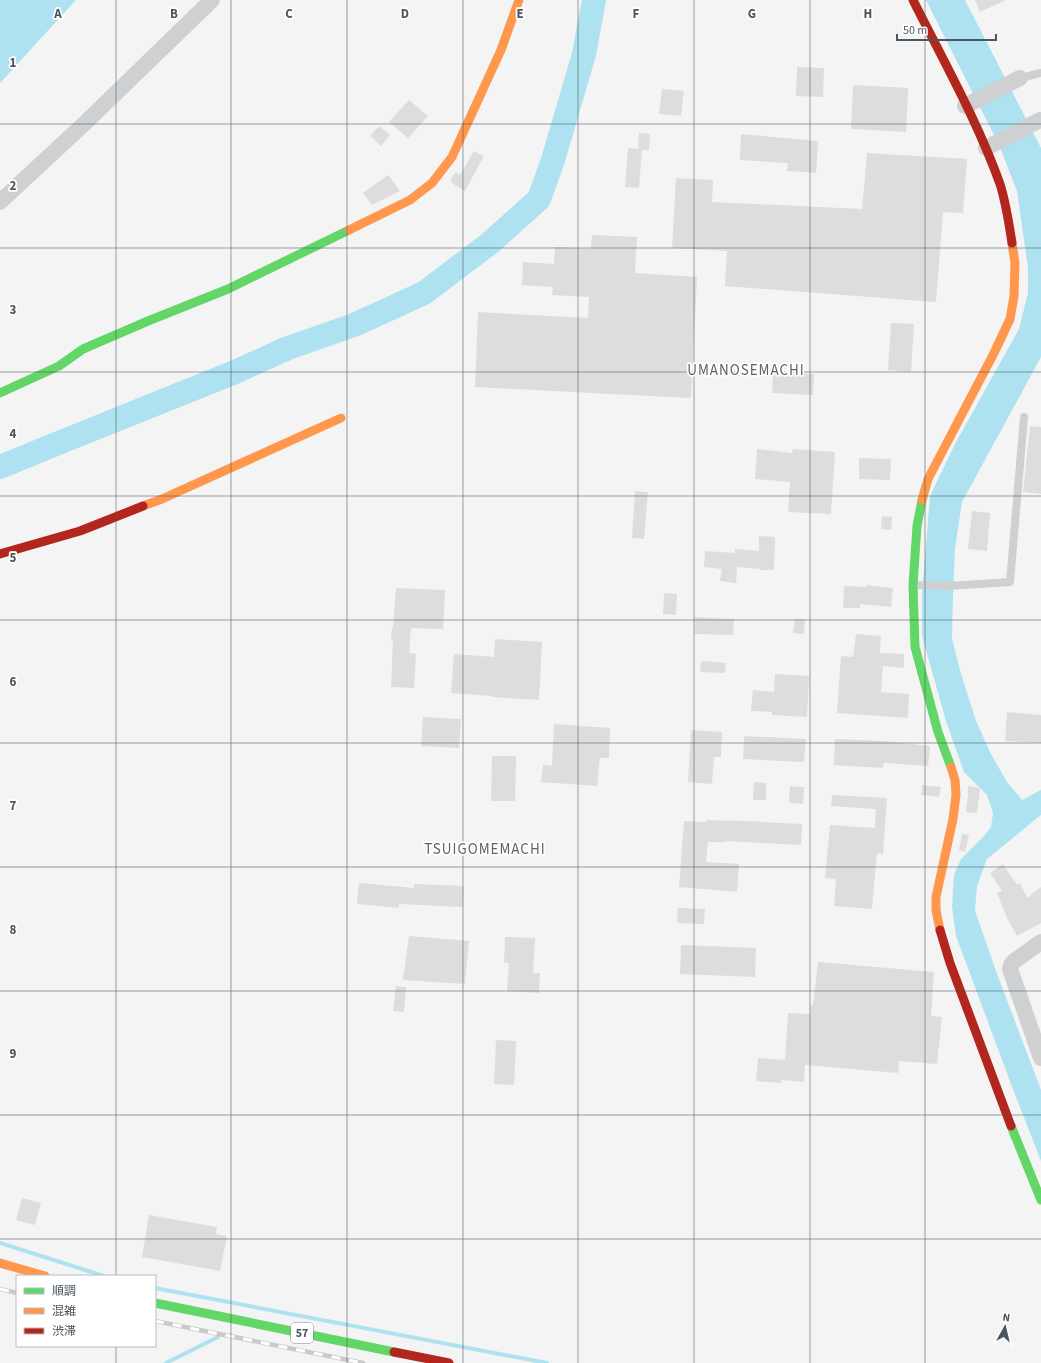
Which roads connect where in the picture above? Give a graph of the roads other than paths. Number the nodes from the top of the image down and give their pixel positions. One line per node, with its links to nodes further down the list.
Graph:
1 (212, 0): 9 (street)
2 (519, 0): 10 (main road)
3 (912, 0): 6 (main road)
4 (1041, 73): 5 (lane)
5 (1020, 78): 6 (street)
6 (965, 106): 8 (main road)
7 (1041, 120): 8 (street)
8 (986, 148): 14 (main road)
9 (0, 202)
10 (0, 393)
11 (1024, 417): 14 (lane)
12 (341, 418): 13 (main road)
13 (0, 554)
14 (916, 585): 17 (main road)
15 (1041, 942): 16 (street)
16 (1041, 1058)
17 (1041, 1200)
18 (0, 1263): 19 (main road)
19 (42, 1275)
20 (156, 1303): 21 (main road, 57)
21 (449, 1363)

